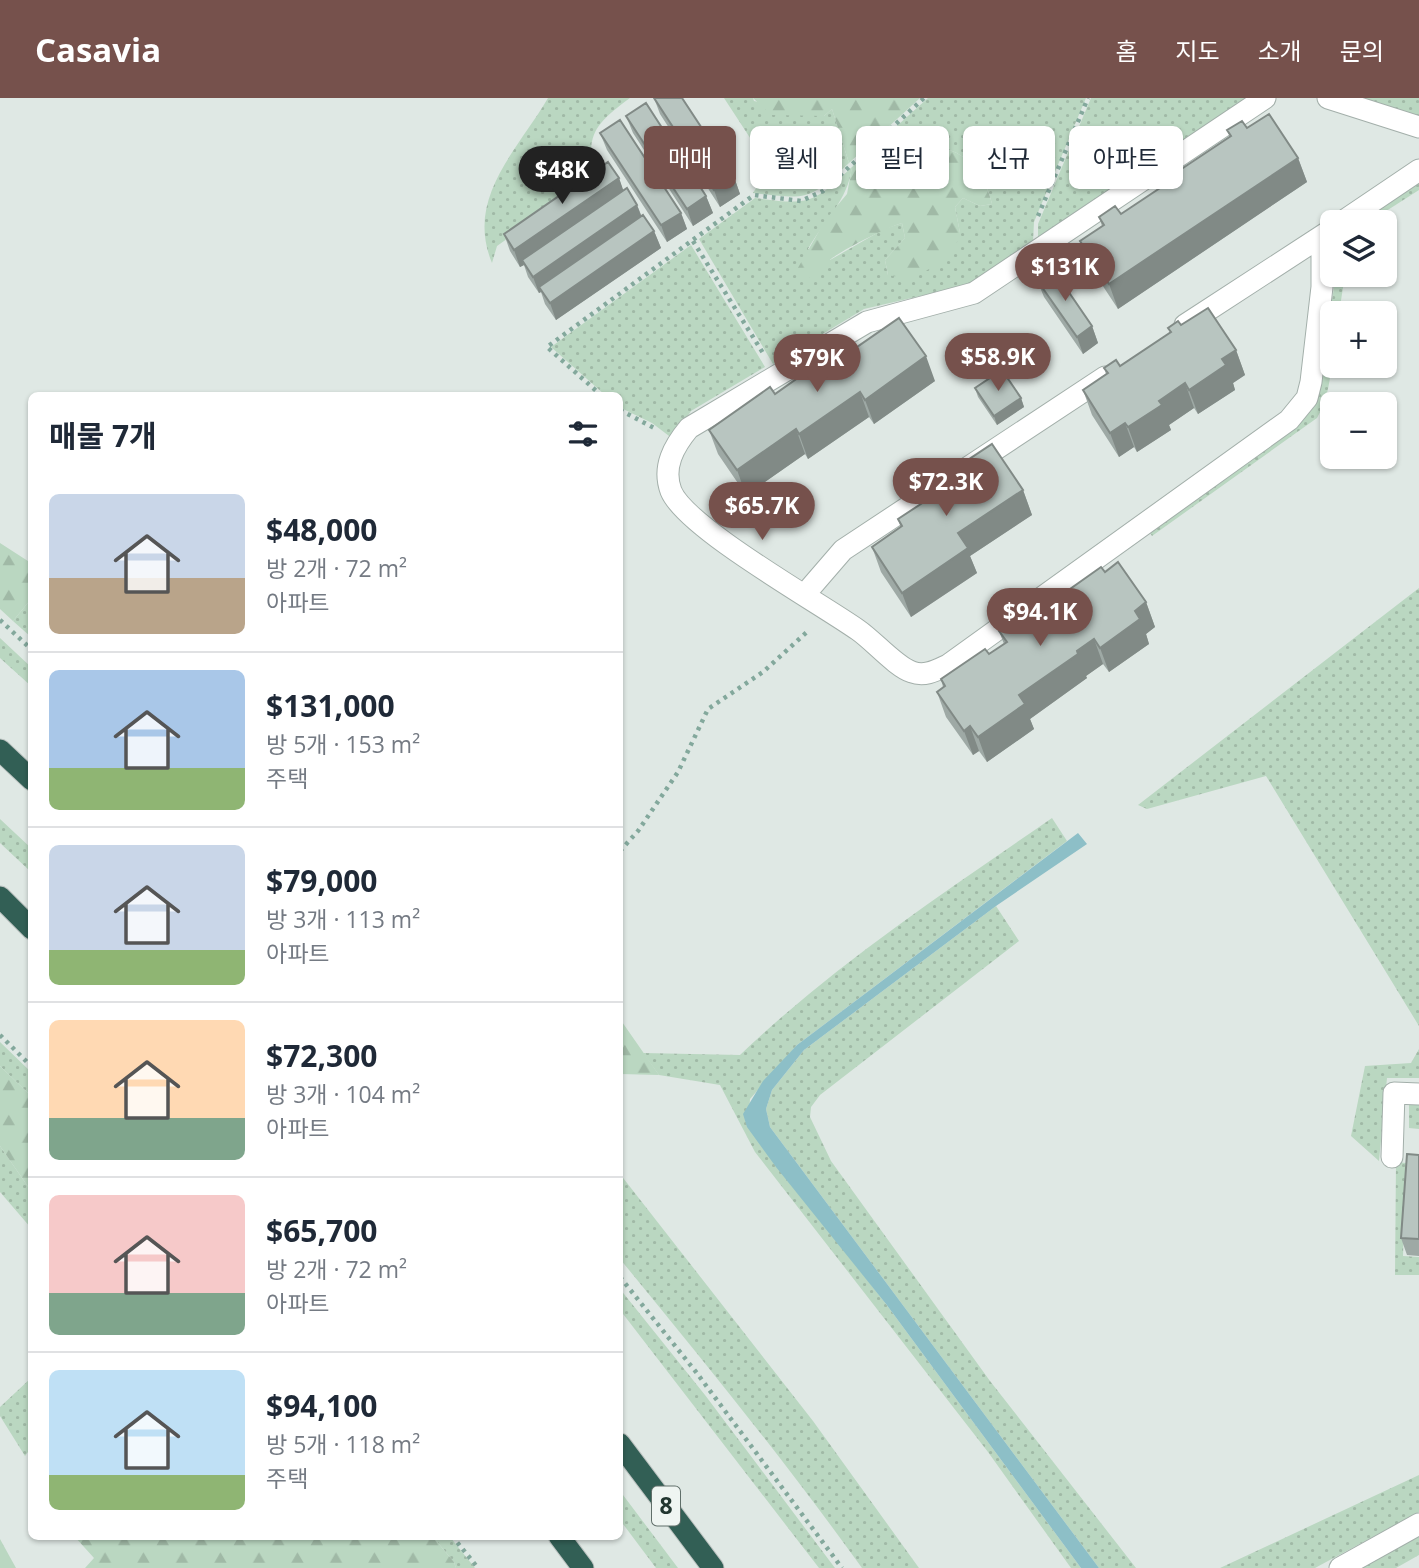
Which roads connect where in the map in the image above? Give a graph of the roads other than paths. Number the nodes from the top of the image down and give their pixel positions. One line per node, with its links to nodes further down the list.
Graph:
1 (1265, 98): 10 (street)
2 (1328, 98): 3 (street)
3 (1419, 127)
4 (1419, 170): 5 (street)
5 (1360, 210)
6 (1320, 238): 8 (street)
7 (1322, 287): 10 (street)
8 (1172, 333)
9 (1118, 369): 10 (street)
10 (805, 594)
11 (0, 750): 12 (highway)
12 (28, 776)
13 (0, 897): 14 (highway)
14 (28, 925)
15 (1419, 1094): 16 (street)
16 (1392, 1157)
17 (623, 1448): 21 (highway, 8)
18 (1419, 1524): 22 (street)
19 (562, 1540): 20 (highway)
20 (583, 1568)
21 (713, 1568)
22 (1340, 1568)

